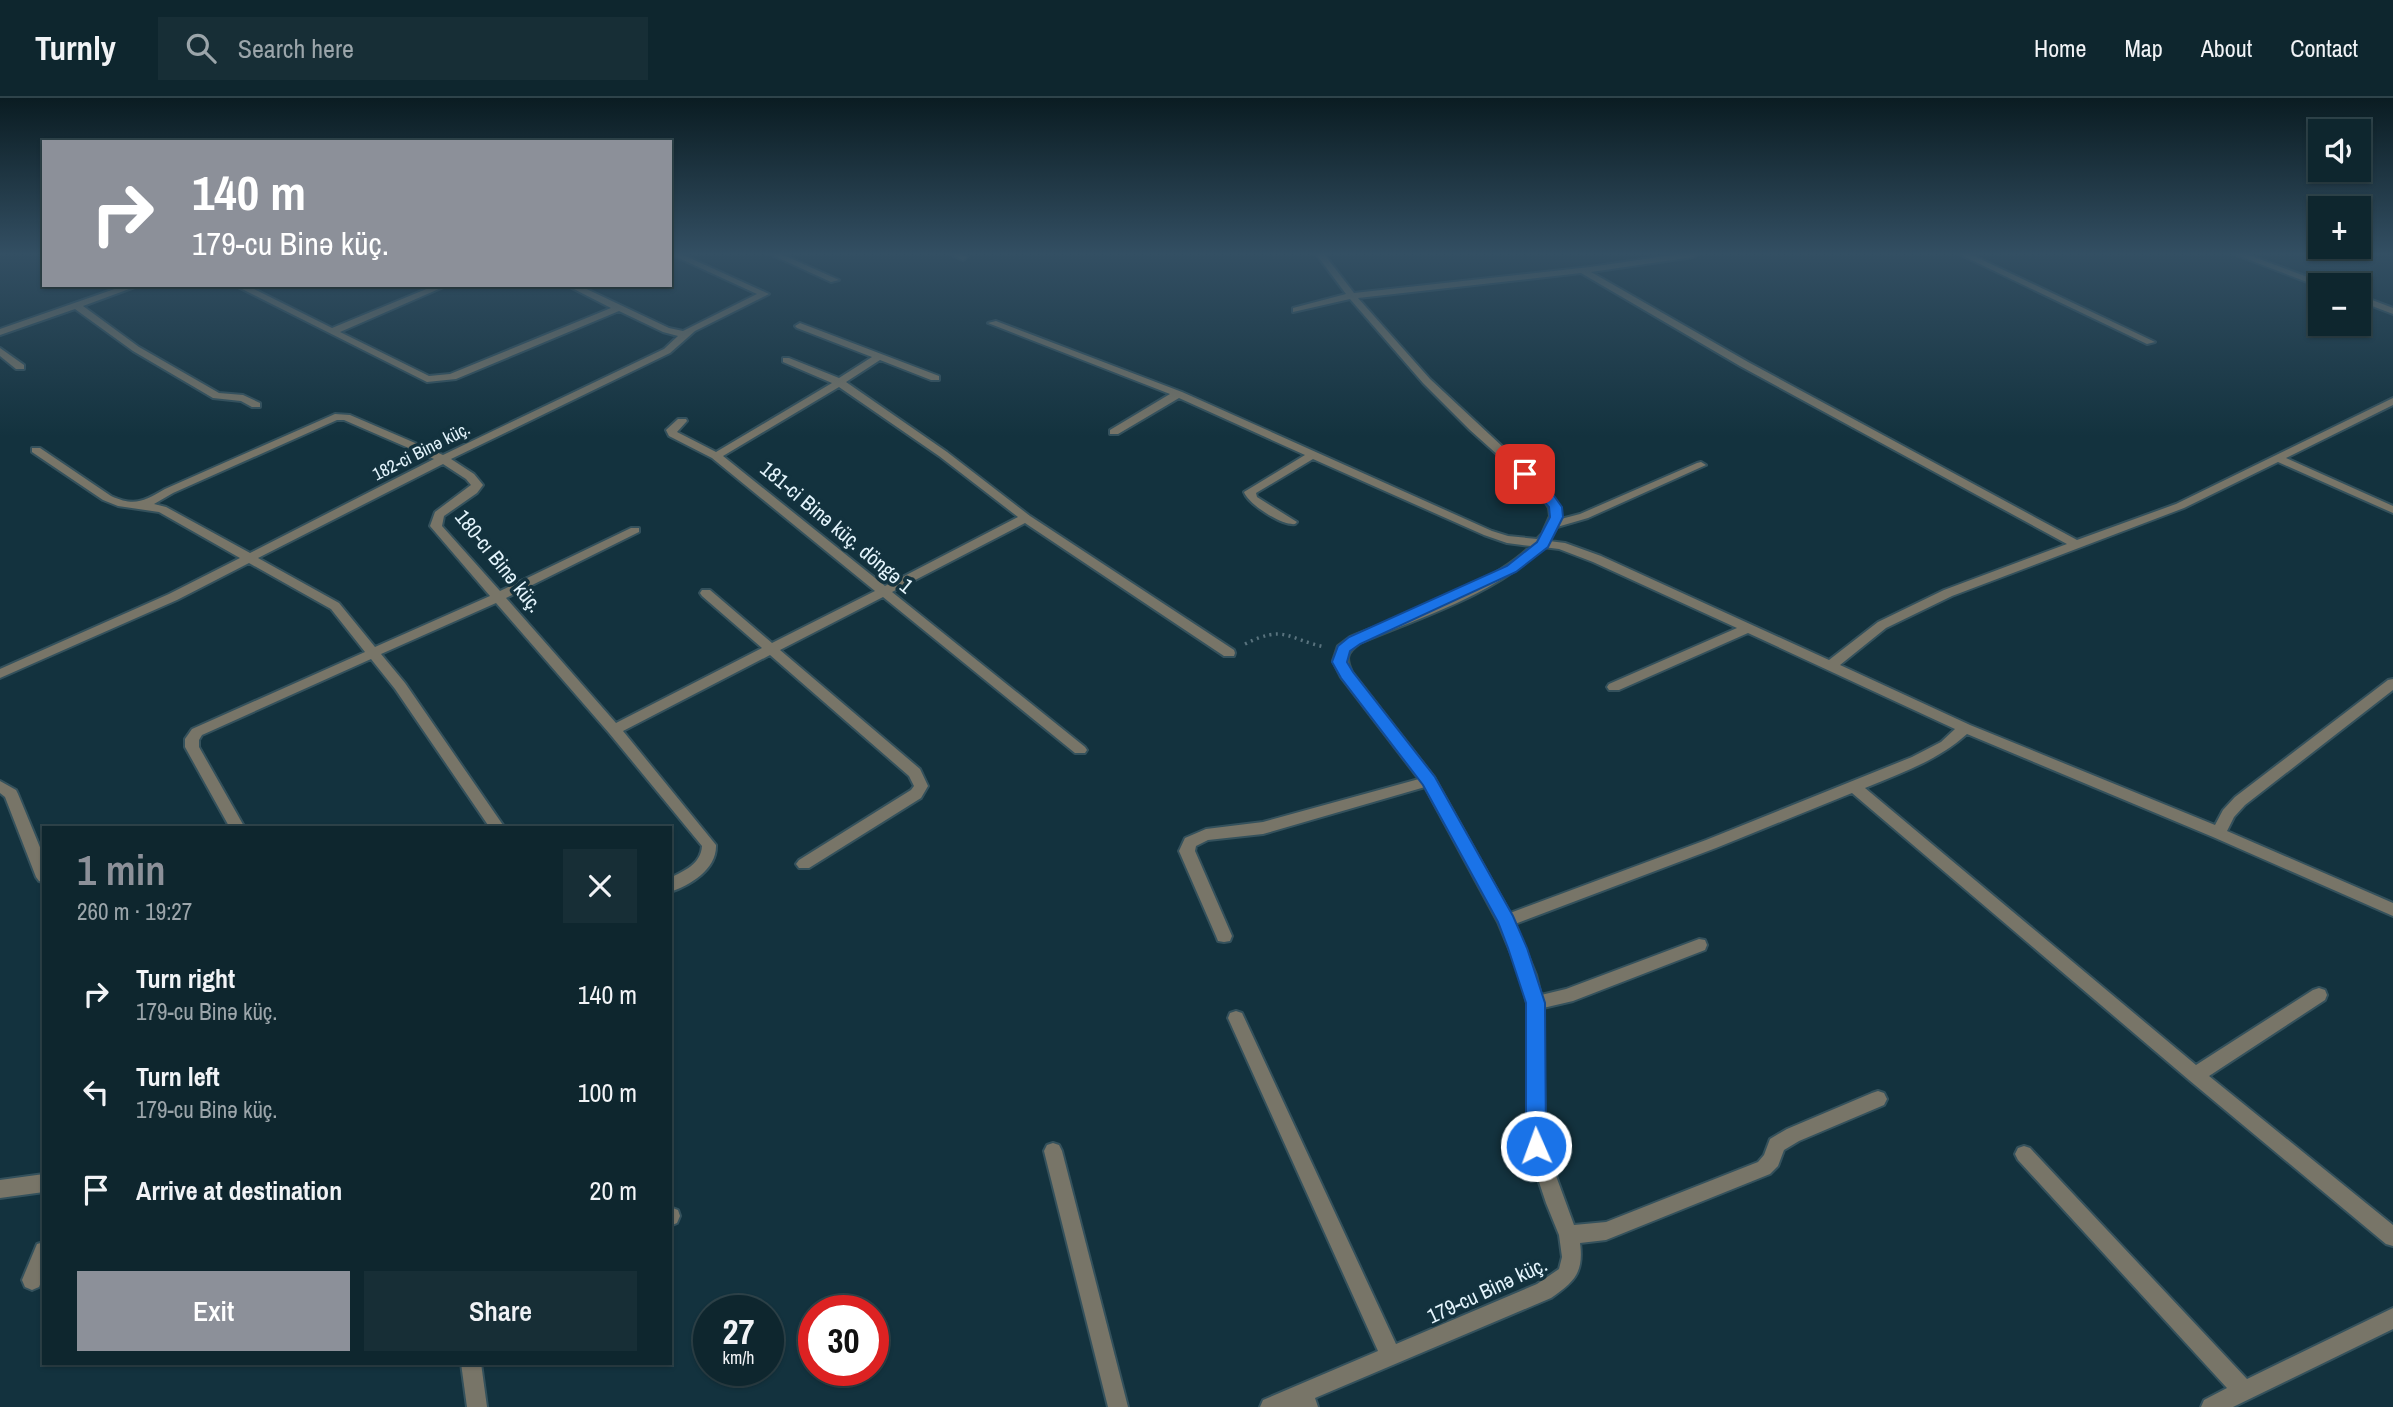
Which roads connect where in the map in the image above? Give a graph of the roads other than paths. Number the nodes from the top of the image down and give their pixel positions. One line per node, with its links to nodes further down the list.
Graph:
1 (49, 315): 13 (street)
2 (89, 315): 25 (street)
3 (298, 315): 14 (street)
4 (372, 315): 14 (street)
5 (601, 315): 14 (street)
6 (637, 315): 15 (street)
7 (720, 315): 15 (street, 182-ci Binə küç.)
8 (1368, 315): 38 (street)
9 (1659, 315): 41 (street)
10 (2093, 315): 16 (street)
11 (993, 323): 23 (street)
12 (800, 326): 18 (street)
13 (0, 332)
14 (331, 332)
15 (686, 335): 32 (street, 182-ci Binə küç.)
16 (2150, 342)
17 (0, 351): 20 (street)
18 (879, 357): 21 (street); 22 (street, 181-ci Binə küç. döngə 1)
19 (786, 360): 22 (street)
20 (20, 367)
21 (935, 379)
22 (839, 382): 30 (street, 181-ci Binə küç. döngə 1); 36 (street)
23 (1178, 394): 27 (street); 29 (street)
24 (2393, 401): 31 (street)
25 (256, 405)
26 (682, 421): 30 (street)
27 (1114, 432)
28 (36, 450): 34 (street)
29 (1312, 454): 37 (street); 40 (street)
30 (716, 456): 43 (street, 181-ci Binə küç. döngə 1)
31 (2278, 458): 35 (street); 41 (street)
32 (443, 459): 34 (street, 180-cı Binə küç.); 42 (street, 182-ci Binə küç.); 45 (street, 180-cı Binə küç.)
33 (1701, 465): 38 (street)
34 (145, 505): 42 (street)
35 (2393, 510)
36 (1027, 518): 43 (street); 49 (street)
37 (1291, 522)
38 (1554, 524): 40 (street)
39 (635, 530): 45 (street)
40 (1543, 544): 46 (street); 57 (street, 179-cu Binə küç.)
41 (2077, 545): 50 (street)
42 (250, 558): 48 (street); 51 (street, 182-ci Binə küç.)
43 (884, 592): 47 (street); 56 (street, 181-ci Binə küç. döngə 1)
44 (706, 593): 47 (street)
45 (498, 597): 48 (street); 55 (street, 180-cı Binə küç.)
46 (1746, 629): 50 (street); 53 (street)
47 (771, 650): 55 (street); 63 (street)
48 (374, 653): 60 (street); 61 (street)
49 (1228, 653)
50 (1830, 666): 54 (street)
51 (2, 668)
52 (2393, 683): 62 (street)
53 (1614, 687)
54 (1965, 728): 59 (street); 62 (street)
55 (614, 730): 65 (street, 180-cı Binə küç.)
56 (1080, 750)
57 (1429, 781): 67 (street, 179-cu Binə küç.); 68 (street)
58 (0, 786): 64 (street)
59 (1854, 787): 67 (street); 73 (street)
60 (237, 826)
61 (497, 826)
62 (2218, 833): 66 (street)
63 (804, 864)
64 (42, 872)
65 (672, 885)
66 (2393, 910)
67 (1507, 921): 71 (street, 179-cu Binə küç.)
68 (1224, 936)
69 (1699, 945): 71 (street)
70 (2319, 995): 73 (street)
71 (1535, 1003): 79 (street, 179-cu Binə küç.)
72 (1236, 1018): 84 (street)
73 (2195, 1075): 80 (street)
74 (1878, 1100): 79 (street)
75 (1053, 1151): 89 (street)
76 (2024, 1154): 86 (street)
77 (42, 1183): 78 (street)
78 (0, 1189)
79 (1569, 1235): 84 (street, 179-cu Binə küç.)
80 (2393, 1237)
81 (42, 1256): 82 (street)
82 (32, 1280)
83 (2393, 1318): 86 (street)
84 (1391, 1356): 87 (street, 179-cu Binə küç.)
85 (471, 1365): 88 (street)
86 (2244, 1391): 91 (street)
87 (1305, 1400): 90 (street, 179-cu Binə küç.)
88 (477, 1407)
89 (1118, 1407)
90 (1270, 1407)
91 (2211, 1407)

